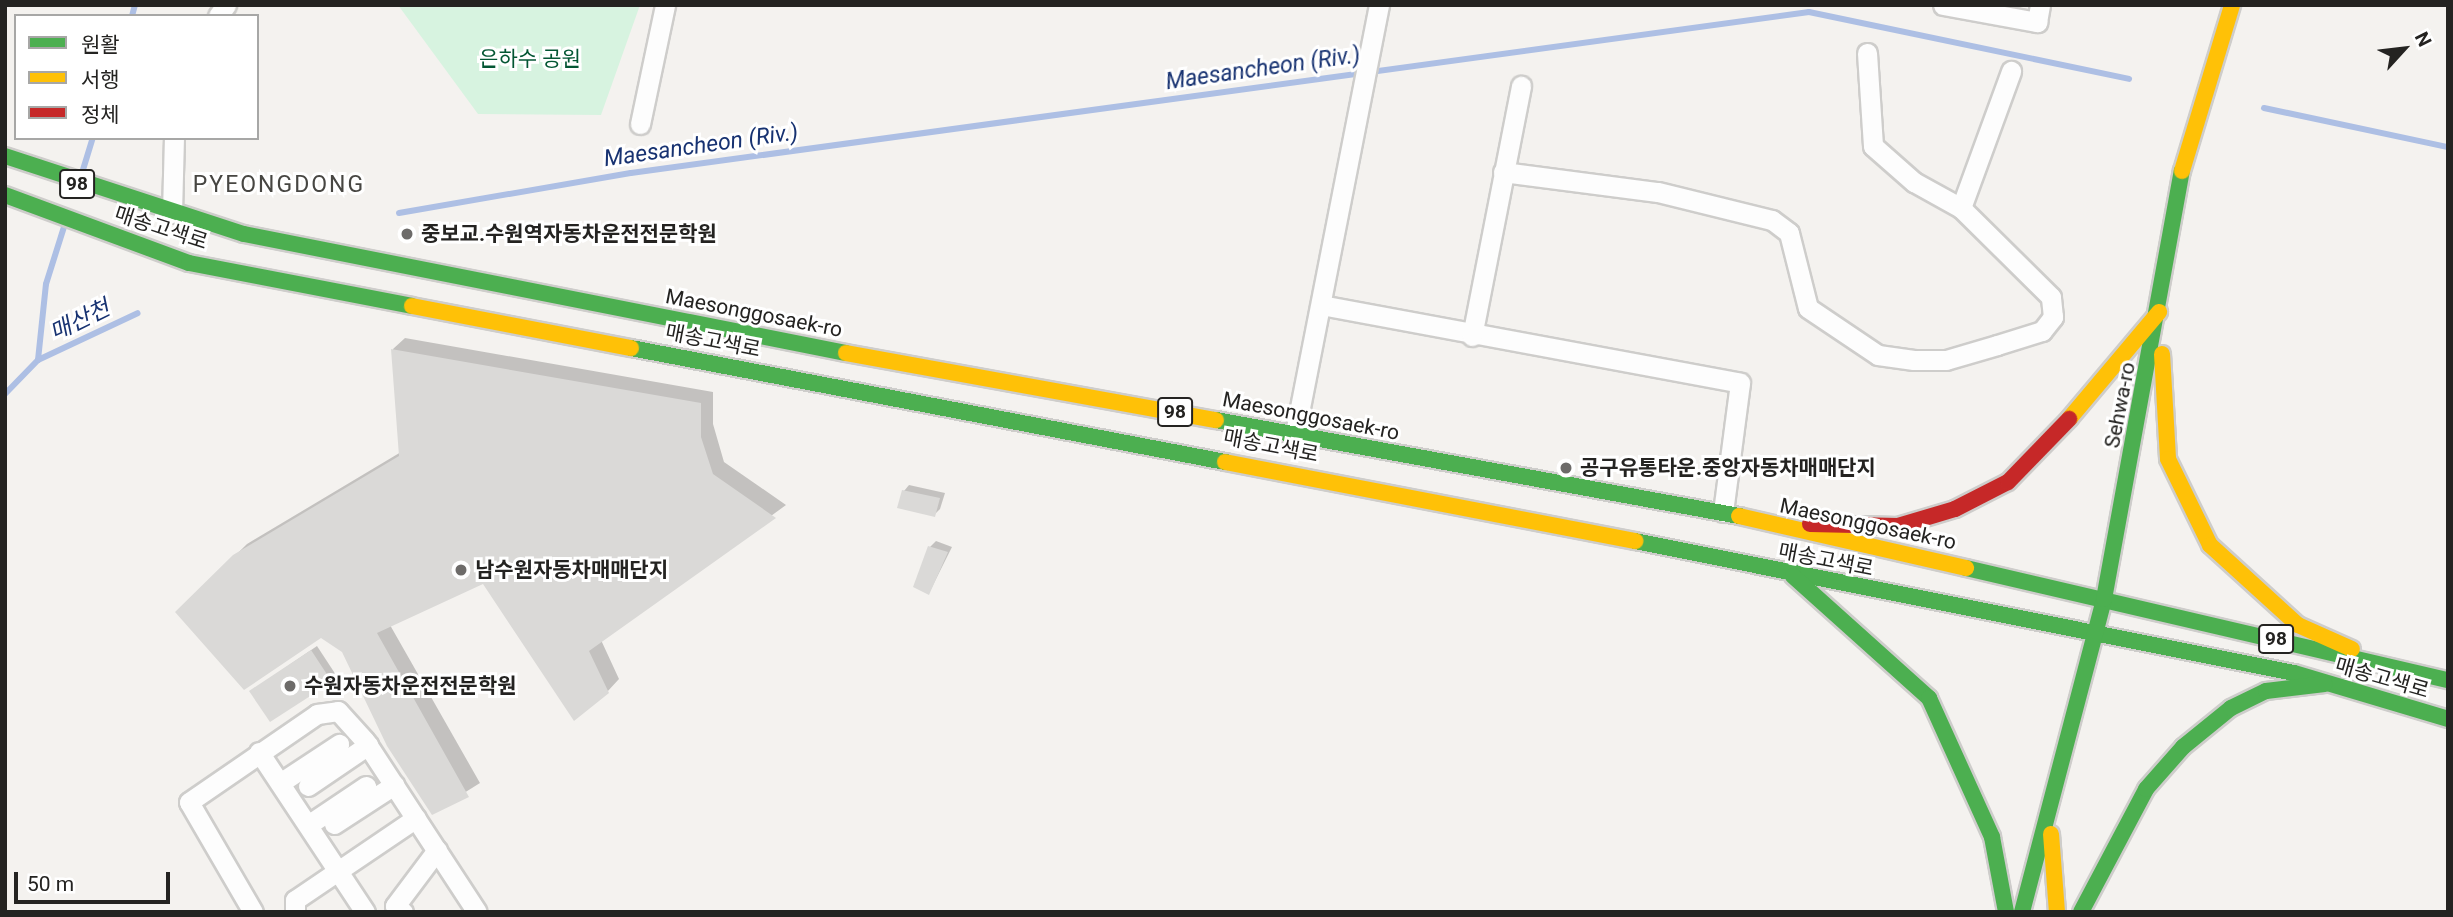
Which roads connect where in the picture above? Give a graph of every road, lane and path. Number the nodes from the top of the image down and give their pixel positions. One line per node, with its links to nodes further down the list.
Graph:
1 (666, 5): 9 (street)
2 (1378, 5): 16 (street)
3 (1943, 5): 4 (street)
4 (2039, 5)
5 (2232, 5): 17 (main road, Sehwa-ro)
6 (1867, 53): 14 (street)
7 (2011, 71): 14 (street)
8 (1521, 86): 12 (street)
9 (640, 124)
10 (174, 140): 15 (street)
11 (5, 156): 15 (main road, Maesonggosaek-ro / 98)
12 (1503, 172): 14 (street); 18 (street)
13 (5, 195): 22 (main road, 매송고색로)
14 (1961, 208)
15 (172, 213): 19 (main road, Maesonggosaek-ro / 98)
16 (1321, 305): 18 (street); 19 (street)
17 (2159, 312): 21 (main road); 23 (main road, Sehwa-ro); 25 (main road)
18 (1472, 336): 20 (street)
19 (1295, 433): 20 (main road, Maesonggosaek-ro / 98)
20 (1723, 512): 21 (main road, Maesonggosaek-ro / 98)
21 (1761, 522): 23 (main road, Maesonggosaek-ro / 98)
22 (1793, 576): 24 (main road, 매송고색로); 45 (main road)
23 (2104, 599): 24 (main road, Sehwa-ro); 25 (main road, Maesonggosaek-ro / 98)
24 (2096, 630): 27 (main road, 매송고색로); 34 (main road, Sehwa-ro)
25 (2387, 664): 26 (main road, Maesonggosaek-ro / 98)
26 (2448, 680)
27 (2325, 684): 28 (main road, 매송고색로); 48 (main road)
28 (2448, 719)
29 (368, 745): 31 (street); 33 (street); 37 (street)
30 (327, 746): 32 (street)
31 (259, 752): 32 (street); 40 (street)
32 (280, 783): 37 (street)
33 (394, 785): 35 (street); 36 (street)
34 (2049, 814): 46 (main road, Sehwa-ro); 47 (main road, Sehwa-ro)
35 (416, 818): 38 (street); 39 (street)
36 (347, 823)
37 (308, 825): 39 (street)
38 (437, 850): 43 (street); 44 (street)
39 (338, 870): 41 (street); 42 (street)
40 (253, 912)
41 (295, 912)
42 (365, 912)
43 (403, 912)
44 (477, 912)
45 (2006, 912)
46 (2022, 912)
47 (2057, 912)
48 (2081, 912)

